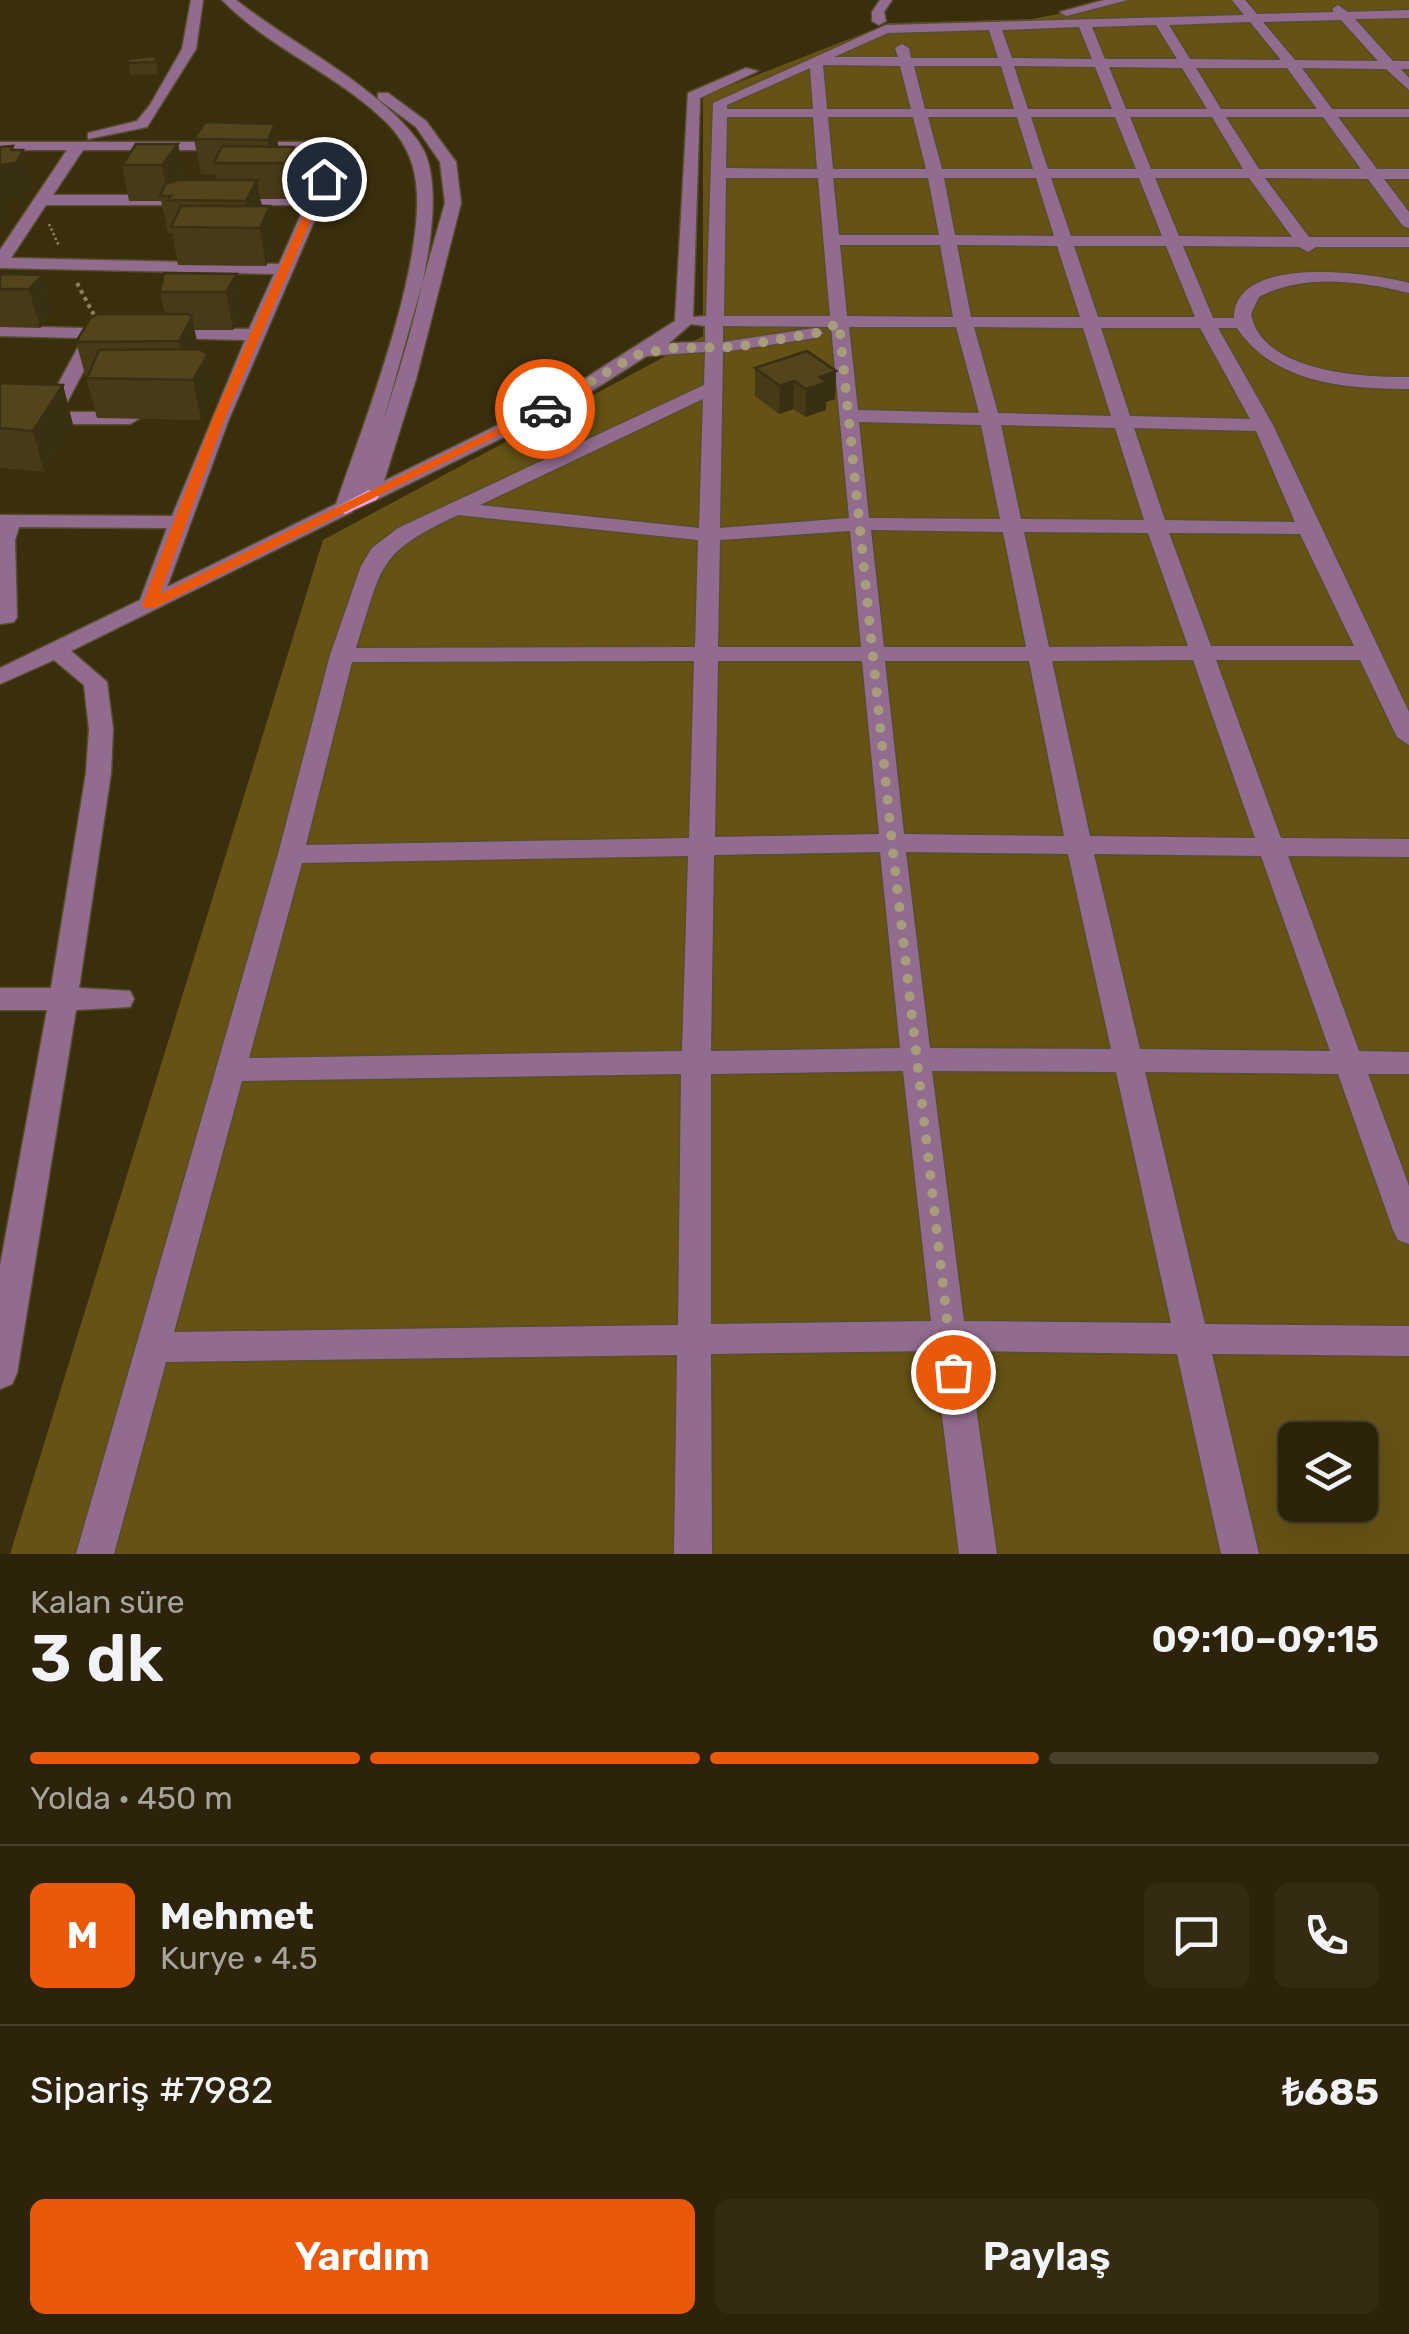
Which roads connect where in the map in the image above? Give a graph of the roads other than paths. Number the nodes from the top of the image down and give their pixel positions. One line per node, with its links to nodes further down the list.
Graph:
1 (197, 0): 32 (street)
2 (228, 0): 79 (street)
3 (254, 0): 78 (street)
4 (886, 0): 13 (street)
5 (1122, 0): 13 (street)
6 (1238, 0): 10 (street)
7 (1330, 0): 9 (street)
8 (1409, 14): 9 (street)
9 (1344, 16): 10 (street); 21 (street)
10 (1253, 18): 11 (street); 20 (street)
11 (1160, 21): 12 (street); 19 (street)
12 (1084, 23): 14 (street); 18 (street)
13 (889, 25): 14 (street); 15 (street); 16 (street); 59 (street)
14 (994, 26): 17 (street)
15 (816, 61): 16 (street); 27 (street); 28 (street)
16 (904, 62): 17 (street); 29 (street)
17 (1006, 62): 18 (street); 30 (street)
18 (1101, 63): 19 (street); 25 (street)
19 (1187, 64): 20 (street); 26 (street)
20 (1292, 64): 21 (street); 24 (street)
21 (1392, 65): 22 (street); 23 (street)
22 (1409, 65)
23 (1409, 86)
24 (1328, 112): 26 (street); 31 (street); 43 (street)
25 (1122, 113): 26 (street); 30 (street); 41 (street)
26 (1217, 113): 42 (street)
27 (718, 114): 28 (street); 37 (street)
28 (820, 114): 29 (street); 38 (street)
29 (920, 114): 30 (street); 39 (street)
30 (1022, 114): 40 (street)
31 (1409, 114)
32 (142, 124): 34 (street); 36 (street)
33 (0, 146): 34 (street)
34 (52, 146): 35 (street)
35 (78, 146): 36 (street); 45 (street)
36 (133, 146): 46 (street)
37 (717, 173): 38 (street); 67 (street)
38 (826, 173): 39 (street); 50 (street)
39 (935, 173): 40 (street); 51 (street)
40 (1041, 173): 41 (street); 49 (street)
41 (1146, 174): 42 (street); 48 (street)
42 (1254, 174): 43 (street); 52 (street)
43 (1375, 174): 44 (street); 47 (street)
44 (1409, 174)
45 (41, 200): 46 (street); 54 (street)
46 (314, 200): 55 (street)
47 (1409, 223)
48 (1173, 238): 49 (street); 52 (street); 62 (street)
49 (1062, 239): 51 (street); 61 (street)
50 (831, 240): 51 (street); 60 (street)
51 (946, 240): 58 (street)
52 (1304, 240): 53 (street); 56 (street)
53 (1409, 242)
54 (0, 263): 55 (street)
55 (282, 270): 66 (street)
56 (1328, 276): 57 (street); 63 (street)
57 (1409, 288)
58 (964, 321): 60 (street); 61 (street); 75 (street)
59 (684, 322): 67 (street); 68 (street)
60 (839, 322): 67 (street); 71 (street)
61 (1089, 323): 62 (street); 76 (street)
62 (1206, 323): 63 (street); 77 (street)
63 (1243, 324): 69 (street)
64 (0, 331): 65 (street)
65 (95, 332): 66 (street); 73 (street)
66 (255, 334): 82 (street)
67 (715, 334): 68 (street); 70 (street)
68 (636, 355): 78 (street)
69 (1409, 384)
70 (712, 388): 80 (street); 87 (street)
71 (847, 416): 75 (street); 83 (street)
72 (0, 418): 73 (street)
73 (50, 418): 74 (street)
74 (144, 418)
75 (990, 419): 76 (street); 84 (street)
76 (1123, 423): 77 (street); 85 (street)
77 (1263, 425): 86 (street)
78 (369, 496): 79 (main road)
79 (346, 508): 88 (street)
80 (457, 508): 87 (street); 96 (street)
81 (5, 521): 82 (street); 89 (street)
82 (180, 522): 88 (street)
83 (859, 524): 84 (street); 87 (street); 91 (street)
84 (1013, 526): 85 (street); 94 (street)
85 (1157, 528): 86 (street); 95 (street)
86 (1308, 528): 92 (street)
87 (708, 535): 93 (street)
88 (149, 605): 90 (street)
89 (3, 617)
90 (56, 650): 97 (street); 106 (street)
91 (872, 651): 93 (street); 94 (street); 99 (street)
92 (1368, 652): 95 (street); 98 (street)
93 (708, 653): 96 (street); 103 (street)
94 (1040, 655): 95 (street); 100 (street)
95 (1203, 655): 101 (street)
96 (342, 656): 104 (street)
97 (0, 676)
98 (1409, 737)
99 (892, 843): 100 (street); 103 (street); 108 (street)
100 (1079, 845): 101 (street); 109 (street)
101 (1273, 847): 102 (street); 110 (street)
102 (1409, 848)
103 (702, 849): 104 (street); 112 (street)
104 (291, 854): 113 (street)
105 (0, 999): 106 (street)
106 (67, 999): 107 (street); 120 (street)
107 (120, 999)
108 (917, 1058): 109 (street); 112 (street); 115 (street)
109 (1126, 1060): 110 (street); 117 (street)
110 (1350, 1062): 111 (street); 114 (street)
111 (1409, 1063)
112 (696, 1065): 113 (street); 116 (street)
113 (231, 1070): 119 (street)
114 (1409, 1230)
115 (948, 1336): 116 (street); 117 (street); 123 (street)
116 (694, 1339): 119 (street); 122 (street)
117 (1192, 1339): 118 (street); 124 (street)
118 (1409, 1340)
119 (154, 1347): 121 (street)
120 (0, 1374)
121 (96, 1554)
122 (693, 1554)
123 (978, 1554)
124 (1240, 1554)

